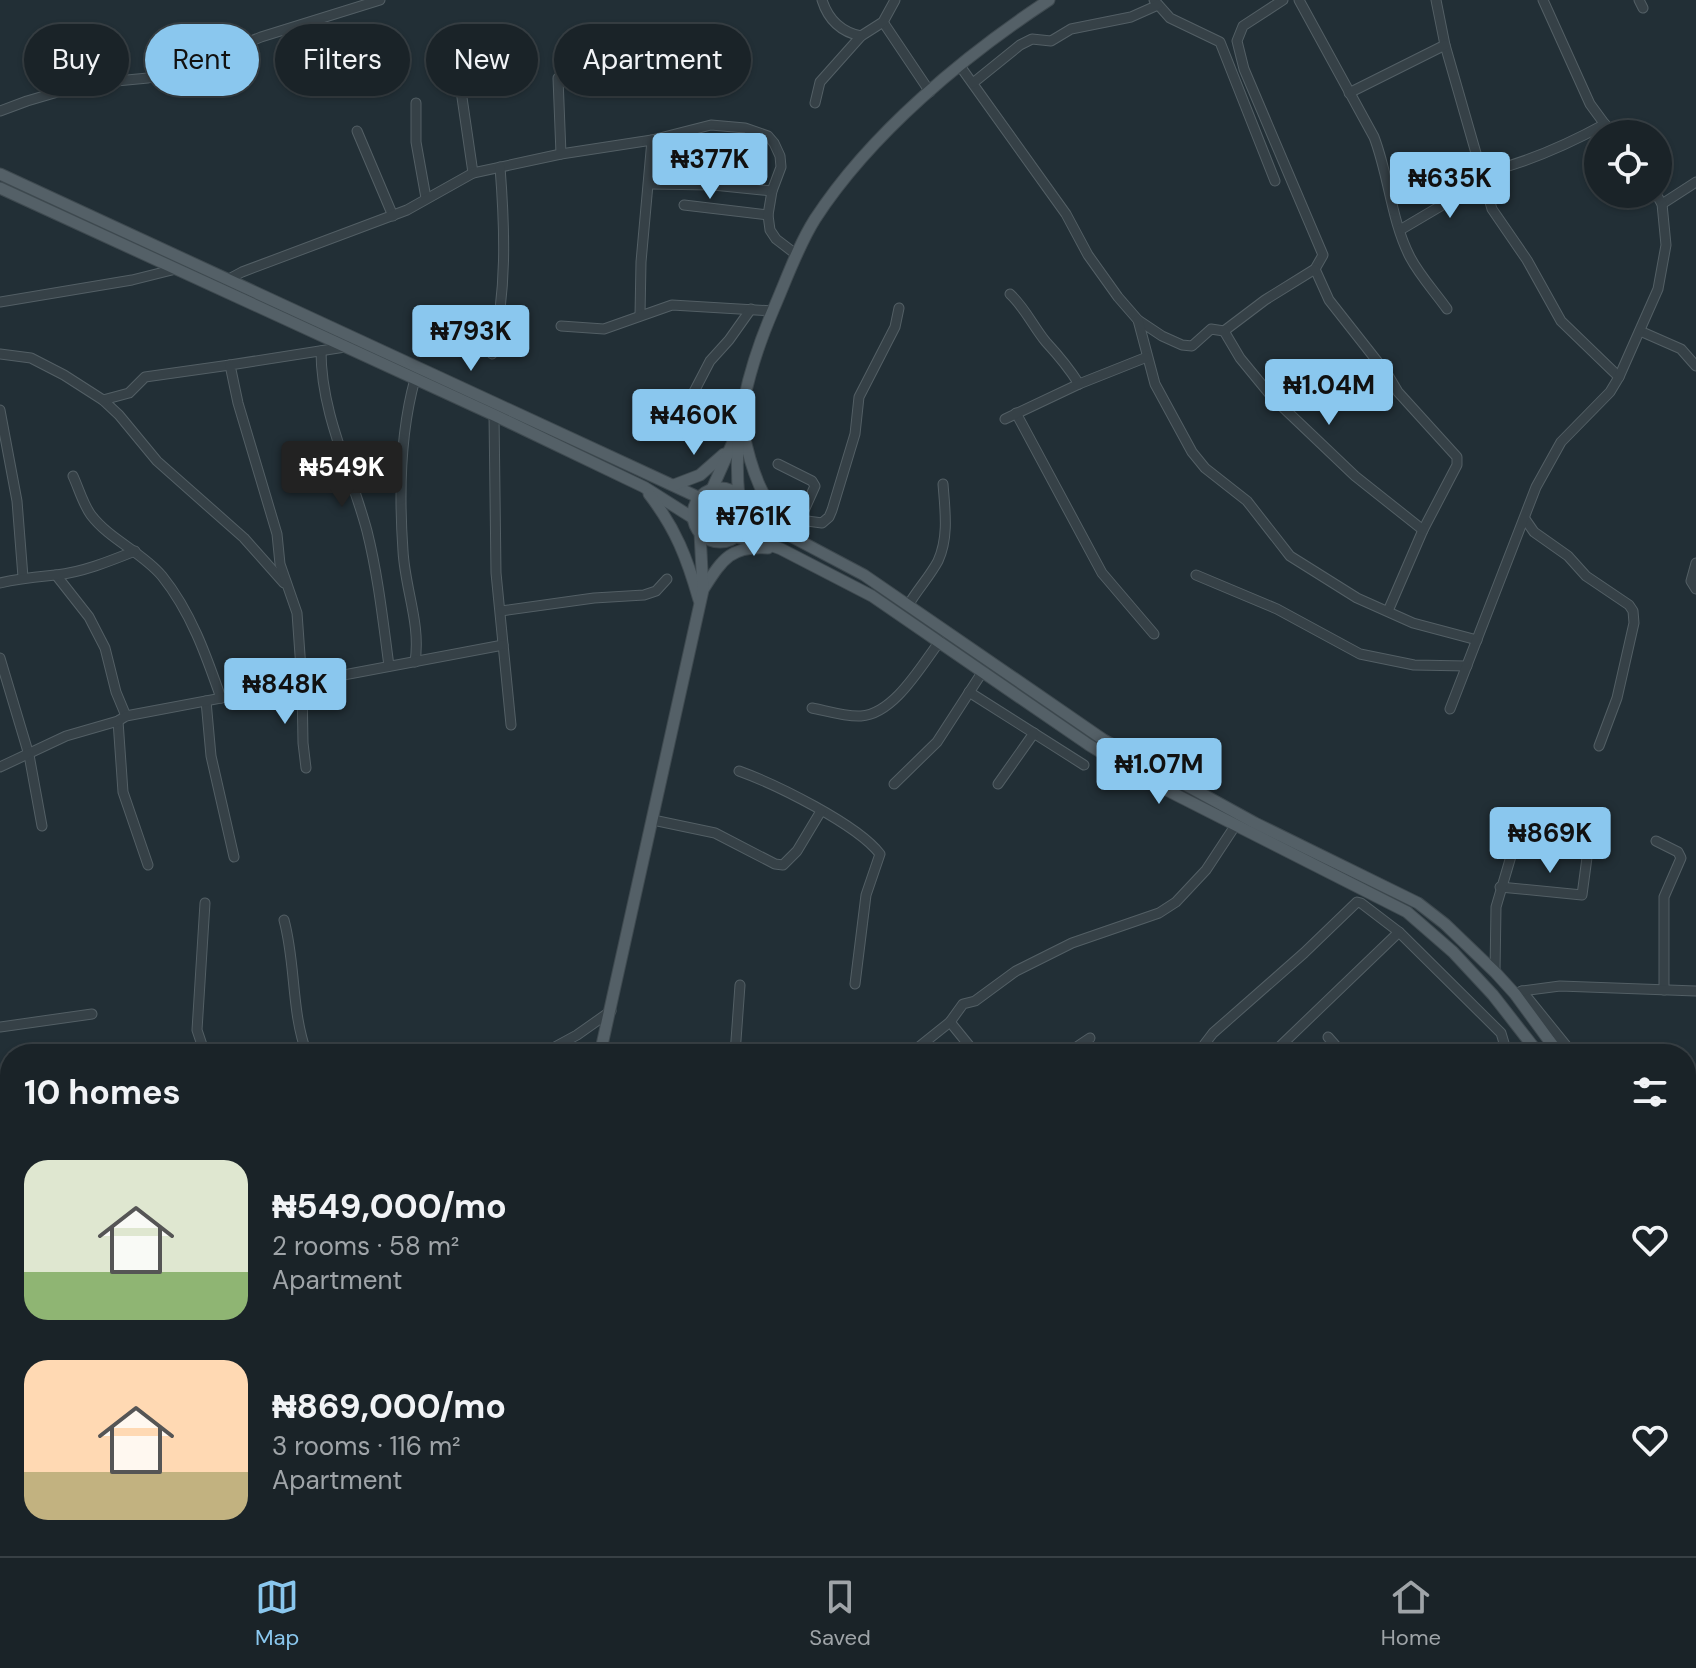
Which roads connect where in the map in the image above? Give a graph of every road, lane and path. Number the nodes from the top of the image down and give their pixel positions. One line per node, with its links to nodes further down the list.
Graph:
1 (380, 0): 21 (street)
2 (822, 0): 11 (street)
3 (895, 0): 10 (street)
4 (1049, 0): 13 (main road)
5 (1283, 0): 45 (street)
6 (1299, 0): 16 (street)
7 (1436, 0): 12 (street)
8 (1543, 0): 22 (street)
9 (1156, 3): 14 (street); 31 (street)
10 (883, 22): 11 (street); 15 (street)
11 (861, 36): 20 (street)
12 (1445, 45): 16 (street); 30 (street)
13 (960, 66): 14 (street); 15 (main road)
14 (973, 83): 54 (street)
15 (930, 92): 43 (main road)
16 (1349, 93): 42 (street)
17 (462, 96): 28 (street)
18 (559, 96): 26 (street)
19 (416, 103): 36 (street)
20 (815, 103)
21 (0, 111)
22 (1602, 120)
23 (357, 131): 41 (street)
24 (1584, 135): 30 (street)
25 (652, 140): 26 (street); 33 (street); 35 (street)
26 (561, 154): 27 (street)
27 (500, 167): 28 (street); 61 (street)
28 (473, 173): 36 (street)
29 (0, 174): 46 (main road)
30 (1482, 178): 42 (street); 65 (street)
31 (1275, 181)
32 (1696, 182): 37 (street)
33 (649, 184): 35 (street); 53 (street)
34 (0, 188): 44 (main road)
35 (772, 191): 40 (street)
36 (426, 198): 41 (street)
37 (1672, 198)
38 (684, 205): 40 (street)
39 (1662, 208): 57 (street)
40 (768, 215): 43 (street)
41 (393, 216): 46 (street)
42 (1400, 230): 51 (street)
43 (797, 255): 52 (main road)
44 (176, 269): 48 (street); 58 (main road)
45 (1315, 269): 56 (street); 88 (street)
46 (227, 280): 79 (main road)
47 (1010, 294): 67 (street)
48 (0, 302)
49 (899, 308): 87 (street)
50 (751, 309): 52 (street); 53 (street); 69 (street)
51 (1447, 309)
52 (773, 311): 74 (main road)
53 (640, 315): 55 (street)
54 (1138, 320): 56 (street); 62 (street)
55 (561, 326)
56 (1224, 331): 88 (street)
57 (1640, 331): 64 (street); 65 (street)
58 (345, 347): 59 (street); 66 (main road)
59 (321, 351): 63 (street); 115 (street)
60 (0, 354): 68 (street)
61 (492, 354)
62 (1147, 357): 67 (street); 108 (street)
63 (230, 365): 68 (street); 103 (street)
64 (1696, 366)
65 (1619, 377): 86 (street)
66 (415, 379): 72 (main road); 114 (street)
67 (1079, 384): 71 (street)
68 (103, 400): 103 (street)
69 (685, 409)
70 (0, 410): 99 (street)
71 (1016, 413): 73 (street); 109 (street)
72 (494, 415): 80 (main road); 107 (street)
73 (1005, 419)
74 (740, 424): 75 (main road); 82 (main road); 93 (main road)
75 (728, 451): 79 (main road); 81 (main road)
76 (778, 464): 87 (street)
77 (73, 476): 95 (street)
78 (943, 484): 106 (street)
79 (674, 485): 83 (main road)
80 (644, 487): 85 (main road); 105 (main road)
81 (712, 489): 82 (main road); 83 (main road)
82 (739, 497): 84 (main road)
83 (700, 498): 85 (main road)
84 (747, 513): 92 (main road); 93 (main road)
85 (693, 518): 91 (main road)
86 (1525, 519): 89 (street); 90 (street)
87 (800, 520): 93 (street)
88 (1423, 530): 108 (street)
89 (1520, 532): 90 (street); 110 (street)
90 (1534, 532): 127 (street)
91 (700, 533): 92 (main road); 102 (main road)
92 (731, 539): 94 (main road); 102 (main road)
93 (799, 541): 106 (main road)
94 (781, 549): 102 (main road); 111 (main road)
95 (135, 551): 97 (street); 120 (street)
96 (1696, 563): 104 (street)
97 (56, 575): 99 (street); 124 (street)
98 (1196, 575): 116 (street)
99 (23, 577): 101 (street)
100 (667, 579): 107 (street)
101 (0, 583)
102 (704, 585): 105 (main road)
103 (287, 586): 118 (street)
104 (1696, 589)
105 (700, 603): 136 (main road)
106 (909, 604): 148 (main road)
107 (501, 611): 112 (street)
108 (1388, 611): 110 (street)
109 (1154, 634)
110 (1477, 640): 116 (street)
111 (940, 641): 117 (main road); 122 (street)
112 (503, 645): 114 (street); 125 (street)
113 (0, 658): 128 (street)
114 (415, 662): 115 (street)
115 (389, 666): 118 (street)
116 (1467, 666): 123 (street)
117 (983, 671): 119 (street); 138 (main road)
118 (302, 683): 120 (street); 131 (street)
119 (969, 692): 126 (street); 133 (street)
120 (221, 698): 121 (street)
121 (206, 701): 124 (street); 142 (street)
122 (812, 708)
123 (1450, 709)
124 (122, 718): 128 (street); 143 (street)
125 (511, 725)
126 (1034, 733): 129 (street); 134 (street)
127 (1599, 746)
128 (29, 755): 130 (street); 137 (street)
129 (1084, 765)
130 (0, 767)
131 (306, 768)
132 (739, 771): 135 (street)
133 (894, 784)
134 (998, 784)
135 (821, 811): 136 (street); 149 (street)
136 (653, 820): 154 (main road)
137 (42, 826)
138 (1235, 826): 156 (street); 172 (main road)
139 (1656, 841): 151 (street)
140 (1514, 846): 144 (street)
141 (1588, 850): 144 (street)
142 (234, 857)
143 (148, 865)
144 (1500, 887): 148 (street)
145 (205, 903): 160 (street)
146 (284, 920): 161 (street)
147 (1399, 932): 168 (street); 169 (street); 171 (street)
148 (1495, 972): 153 (main road)
149 (855, 984)
150 (740, 985): 164 (street)
151 (1664, 990): 152 (street); 153 (street)
152 (1696, 991)
153 (1518, 992): 173 (main road); 174 (street)
154 (611, 1011): 162 (street); 163 (main road)
155 (92, 1014): 157 (street)
156 (950, 1022): 165 (street); 166 (street)
157 (0, 1027)
158 (1328, 1037): 170 (street)
159 (1090, 1038): 167 (street)
160 (202, 1044)
161 (304, 1044)
162 (560, 1044)
163 (603, 1044)
164 (736, 1044)
165 (922, 1044)
166 (968, 1044)
167 (1081, 1044)
168 (1205, 1044)
169 (1282, 1044)
170 (1334, 1044)
171 (1504, 1044)
172 (1531, 1044)
173 (1552, 1044)
174 (1564, 1044)

